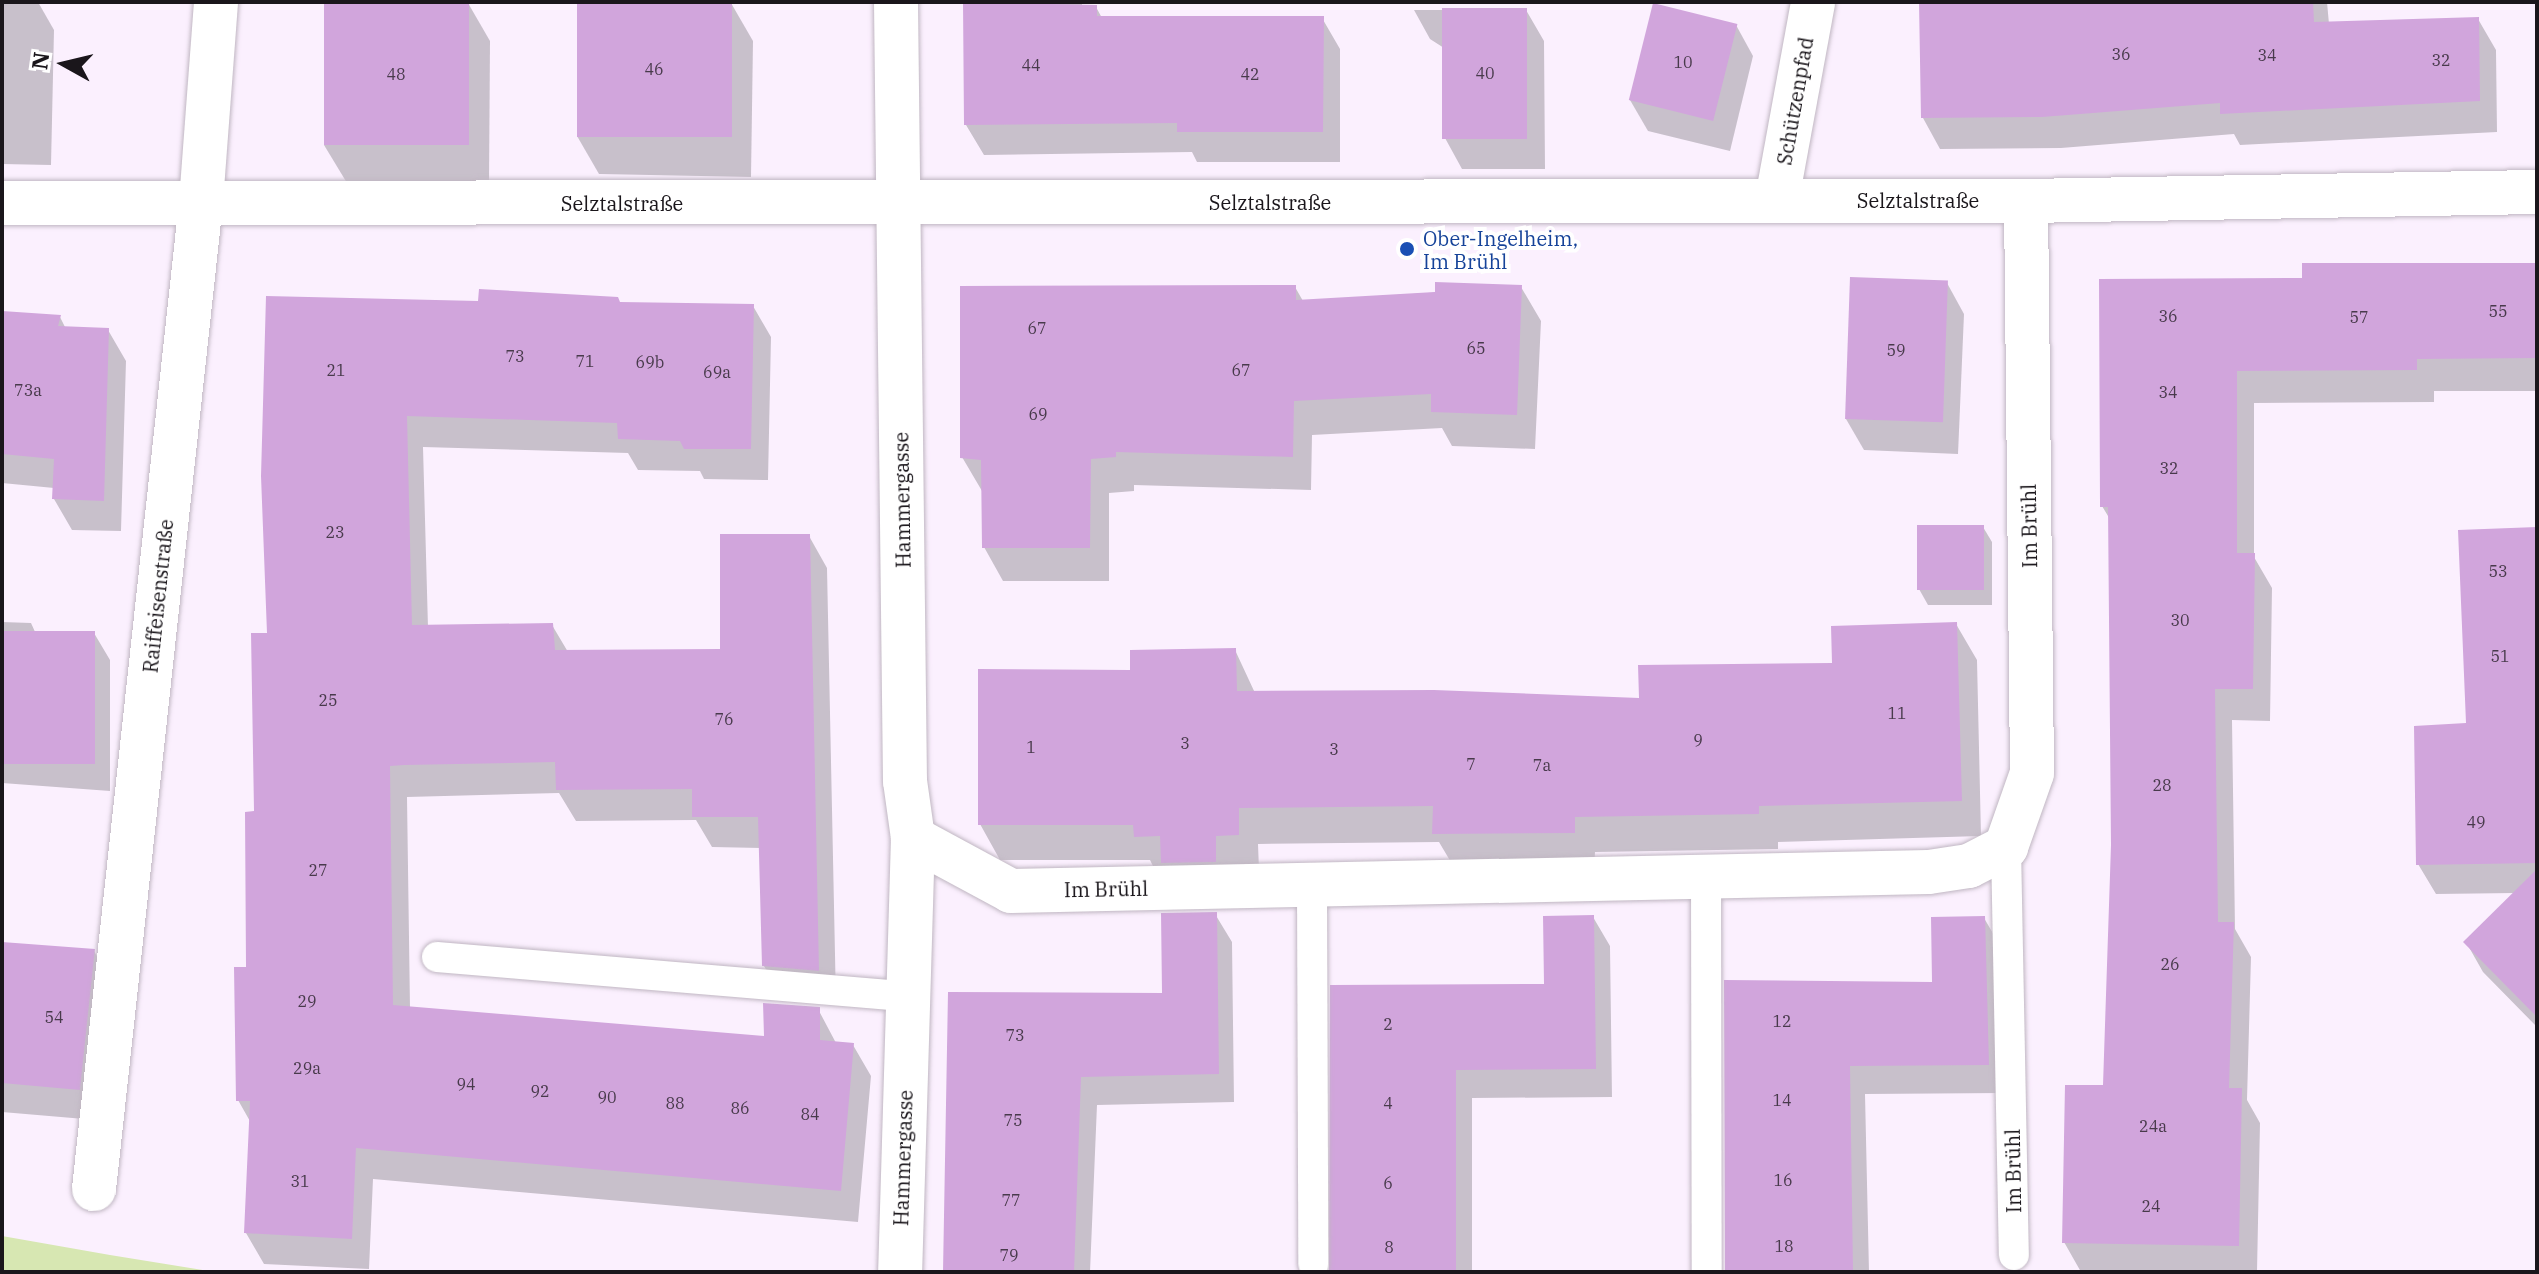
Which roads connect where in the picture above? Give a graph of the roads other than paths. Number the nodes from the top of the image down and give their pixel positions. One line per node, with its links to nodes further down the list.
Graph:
1 (216, 2): 7 (street, Raiffeisenstraße)
2 (896, 2): 9 (street, Hammergasse)
3 (1813, 2): 5 (street, Schützenpfad)
4 (2537, 192): 6 (street, Selztalstraße)
5 (1777, 199): 6 (street, Selztalstraße); 9 (street, Selztalstraße)
6 (2026, 201): 11 (street, Im Brühl)
7 (201, 202): 8 (street, Selztalstraße); 9 (street, Selztalstraße); 16 (street, Raiffeisenstraße)
8 (2, 203)
9 (899, 203): 10 (street, Hammergasse)
10 (913, 838): 13 (street, Im Brühl); 15 (street, Hammergasse)
11 (2006, 847): 12 (street, Im Brühl); 17 (lane, Im Brühl)
12 (1706, 875): 13 (street, Im Brühl); 20 (lane)
13 (1312, 886): 18 (lane)
14 (437, 957): 15 (lane)
15 (909, 997): 19 (street, Hammergasse)
16 (94, 1189)
17 (2014, 1255)
18 (1313, 1264)
19 (900, 1272)
20 (1707, 1272)

